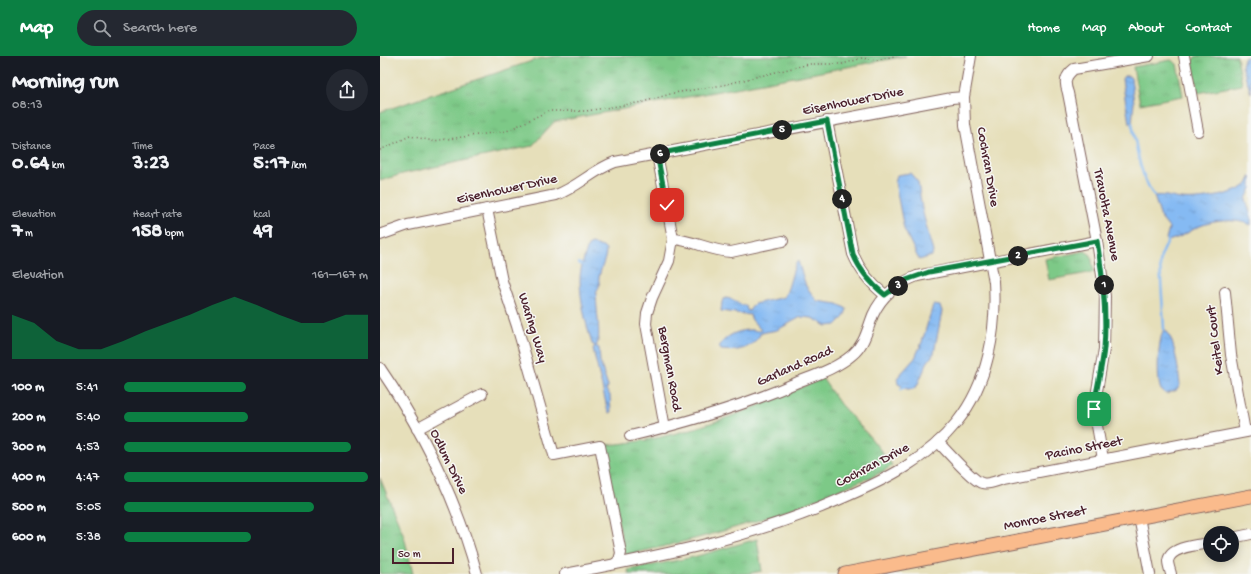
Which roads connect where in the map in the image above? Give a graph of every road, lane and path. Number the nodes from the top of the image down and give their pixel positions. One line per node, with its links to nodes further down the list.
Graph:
1 (895, 56): 8 (path)
2 (971, 56): 5 (street, Cochran Drive)
3 (1149, 56): 13 (street, Travolta Avenue)
4 (1184, 56): 7 (street)
5 (964, 97): 6 (street, Eisenhower Drive); 15 (street, Cochran Drive)
6 (827, 121): 9 (street, Eisenhower Drive); 17 (street)
7 (1198, 130)
8 (380, 150)
9 (657, 154): 10 (street, Eisenhower Drive); 12 (street, Bergman Road)
10 (487, 209): 11 (street, Eisenhower Drive); 31 (street, Waring Way)
11 (380, 235)
12 (673, 239): 14 (street); 20 (street, Bergman Road)
13 (1097, 241): 15 (street, Garland Road); 25 (street, Travolta Avenue)
14 (783, 242)
15 (990, 261): 17 (street, Garland Road); 24 (street, Cochran Drive)
16 (1225, 292): 22 (street, Keitel Court)
17 (885, 295): 20 (street, Garland Road)
18 (380, 368): 21 (street, Odlum Drive)
19 (482, 394): 21 (street)
20 (665, 428): 23 (street, Garland Road)
21 (417, 429): 33 (street, Odlum Drive)
22 (1248, 431): 25 (street, Pacino Street)
23 (630, 436)
24 (938, 442): 25 (street, Pacino Street); 31 (street, Cochran Drive)
25 (1103, 459)
26 (1251, 496): 27 (main road, Monroe Street)
27 (1139, 517): 32 (main road, Monroe Street); 36 (street)
28 (1251, 534): 29 (street)
29 (1239, 537)
30 (1203, 544): 37 (street)
31 (615, 564): 34 (street, Cochran Drive)
32 (880, 571): 35 (main road, Monroe Street)
33 (477, 574)
34 (565, 574)
35 (845, 574)
36 (1150, 574)
37 (1170, 574)

